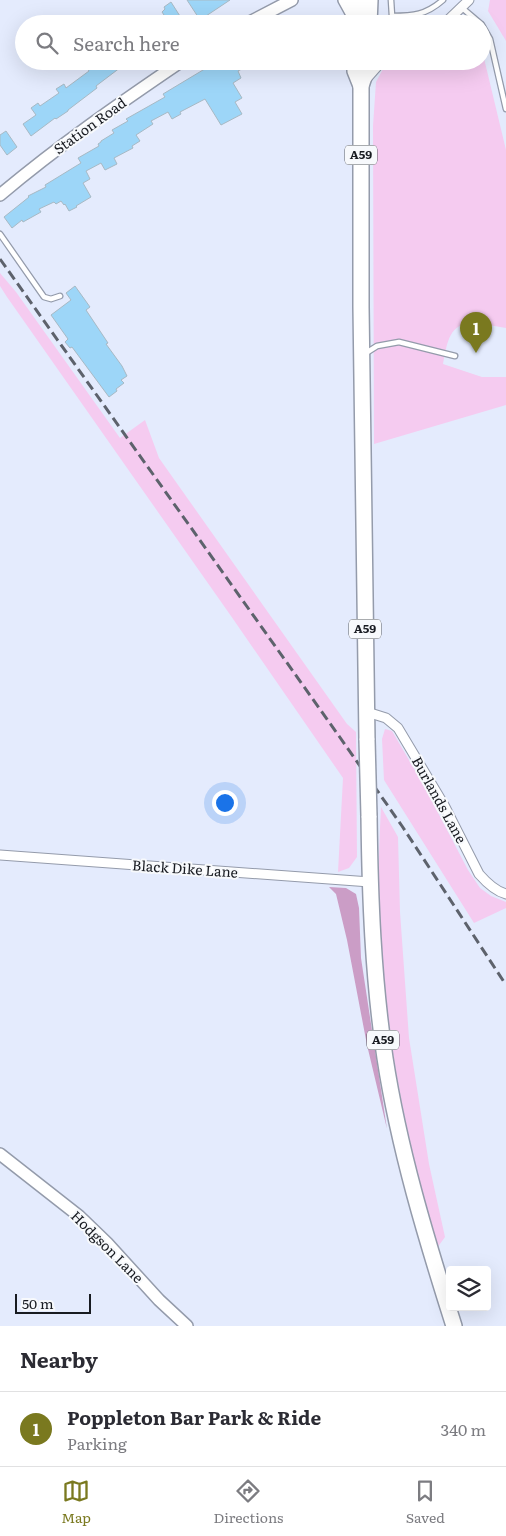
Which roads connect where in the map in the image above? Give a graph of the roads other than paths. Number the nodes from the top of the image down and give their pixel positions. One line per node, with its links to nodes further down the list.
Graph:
1 (292, 0): 9 (street)
2 (344, 0): 10 (street)
3 (356, 0): 11 (highway)
4 (371, 0): 12 (highway); 13 (street)
5 (391, 0): 14 (lane)
6 (443, 0): 15 (lane)
7 (470, 0): 8 (street)
8 (461, 7): 16 (street); 17 (lane)
9 (263, 15)
10 (354, 15)
11 (359, 15)
12 (364, 15)
13 (375, 15)
14 (392, 15)
15 (411, 15)
16 (453, 15)
17 (471, 15)
18 (491, 43): 24 (lane)
19 (169, 70): 25 (street, Station Road)
20 (355, 70): 23 (highway, A59)
21 (366, 70): 23 (highway, A59)
22 (374, 70): 23 (street)
23 (361, 86): 28 (highway, A59)
24 (506, 109)
25 (0, 195)
26 (0, 234): 27 (lane)
27 (60, 296)
28 (362, 355): 29 (lane); 30 (highway, A59)
29 (455, 356)
30 (367, 712): 32 (highway, A59, bridge); 33 (street, Burlands Lane)
31 (0, 856): 32 (street, Black Dike Lane)
32 (370, 882): 36 (highway, A59)
33 (506, 894)
34 (0, 1154): 35 (street, Hodgson Lane)
35 (187, 1326)
36 (454, 1326)

